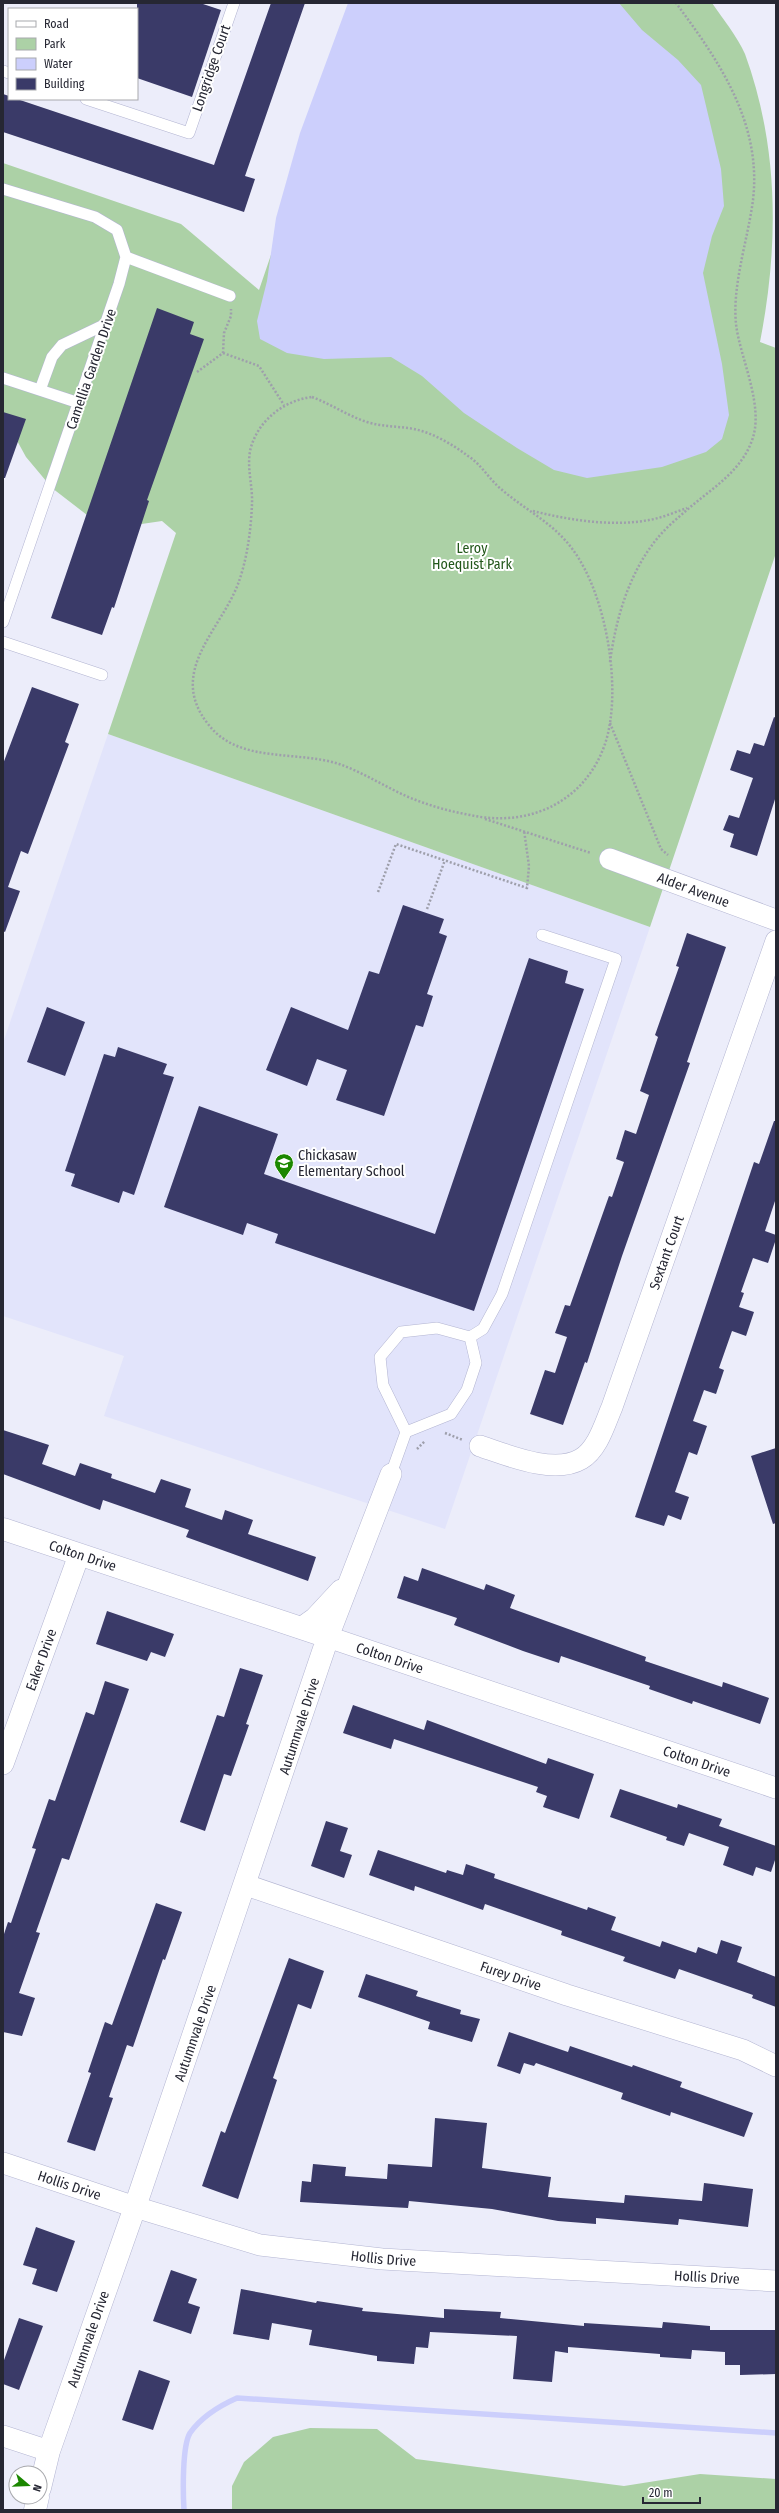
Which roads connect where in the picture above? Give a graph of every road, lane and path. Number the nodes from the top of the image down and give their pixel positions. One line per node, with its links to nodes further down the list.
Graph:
1 (234, 3): 3 (lane, Longridge Court)
2 (676, 3): 14 (path)
3 (89, 100)
4 (3, 189): 5 (lane)
5 (126, 257): 6 (lane); 7 (lane, Camellia Garden Drive)
6 (230, 296): 8 (path)
7 (106, 324): 11 (lane); 12 (lane, Camellia Garden Drive)
8 (223, 353): 9 (path); 13 (path)
9 (197, 372)
10 (3, 378): 11 (lane)
11 (40, 390): 12 (lane)
12 (79, 403): 16 (lane, Camellia Garden Drive)
13 (284, 405): 15 (path); 21 (path)
14 (690, 507): 15 (path); 18 (path)
15 (531, 510): 18 (path)
16 (3, 622)
17 (3, 642): 19 (lane)
18 (610, 667): 20 (path)
19 (102, 675)
20 (610, 723): 21 (path); 23 (path)
21 (479, 817): 22 (path)
22 (524, 830): 24 (path); 25 (path)
23 (668, 855)
24 (610, 859): 28 (street, Alder Avenue)
25 (445, 860): 26 (path); 27 (path)
26 (378, 892)
27 (427, 909)
28 (776, 920)
29 (542, 935): 31 (lane)
30 (776, 941): 35 (street, Sextant Court)
31 (470, 1337): 32 (lane); 32 (lane)
32 (406, 1432): 37 (lane)
33 (444, 1433): 35 (path)
34 (431, 1436): 36 (path)
35 (480, 1446)
36 (414, 1452)
37 (391, 1474): 40 (street, Autumnvale Drive)
38 (3, 1529): 39 (street, Colton Drive)
39 (79, 1555): 41 (street, Colton Drive); 43 (street, Eaker Drive)
40 (349, 1578): 41 (street, Autumnvale Drive); 42 (street, Autumnvale Drive)
41 (301, 1628): 42 (street, Colton Drive)
42 (328, 1637): 44 (street, Colton Drive); 45 (street, Autumnvale Drive)
43 (3, 1764)
44 (776, 1788)
45 (246, 1885): 46 (street, Furey Drive); 48 (street, Autumnvale Drive)
46 (776, 2066)
47 (3, 2163): 48 (street, Hollis Drive)
48 (135, 2207): 49 (street, Hollis Drive); 51 (street, Autumnvale Drive)
49 (776, 2281)
50 (3, 2436): 51 (street)
51 (49, 2451): 52 (street, Autumnvale Drive)
52 (46, 2465)

